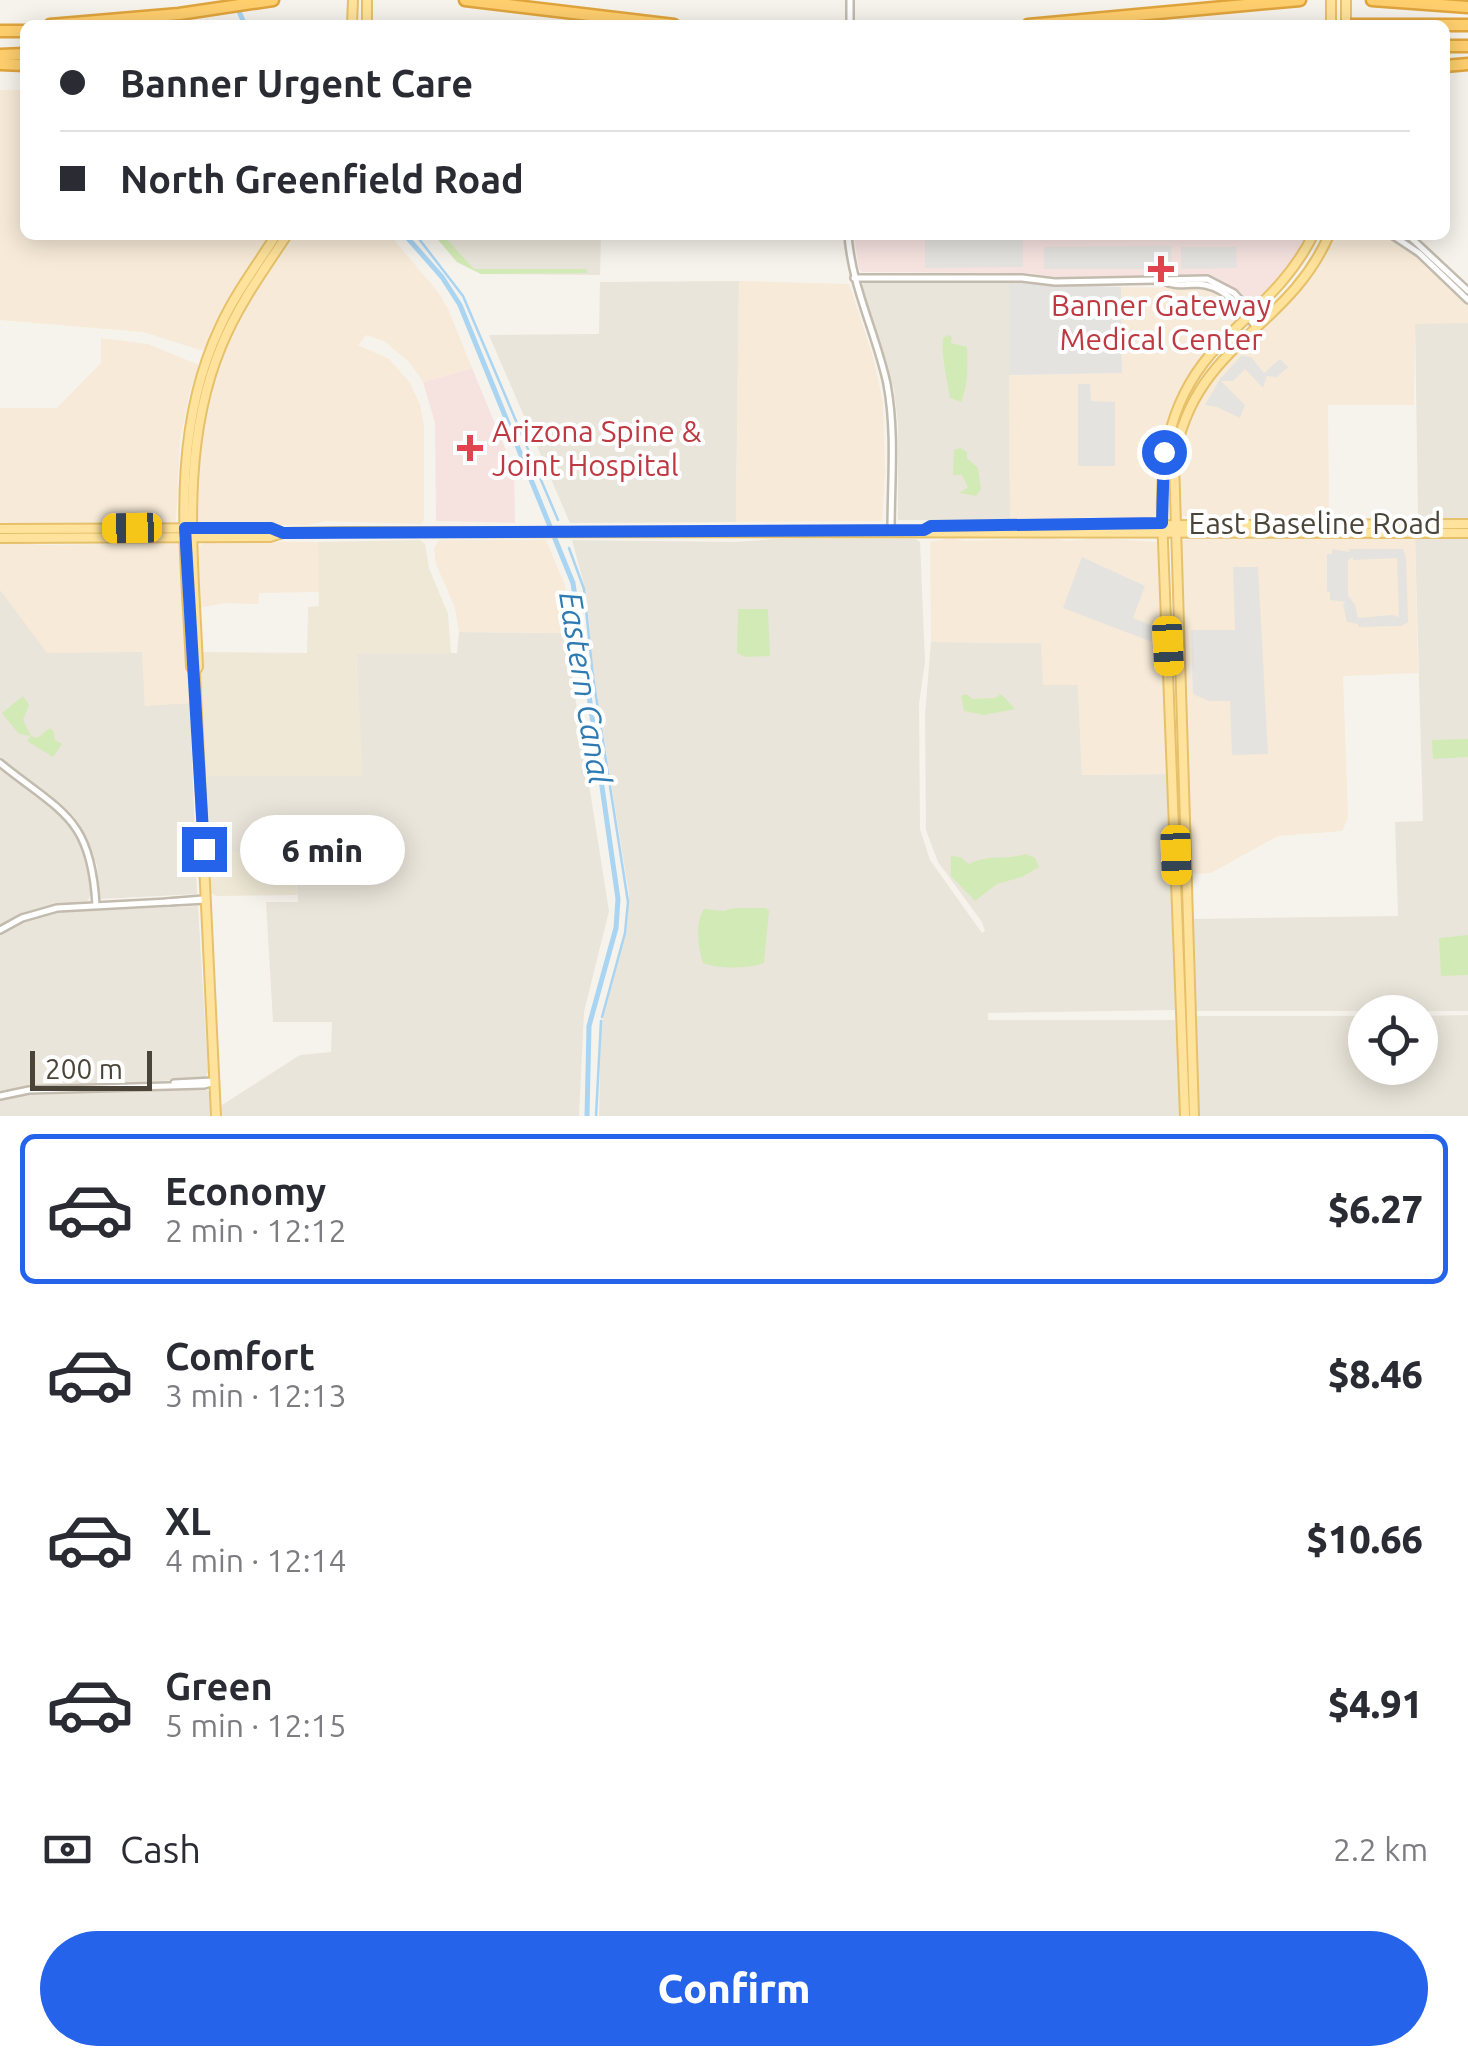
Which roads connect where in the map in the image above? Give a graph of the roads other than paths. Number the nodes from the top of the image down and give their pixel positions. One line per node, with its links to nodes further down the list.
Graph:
1 (273, 0): 6 (highway)
2 (465, 0): 7 (highway)
3 (1300, 0): 8 (highway)
4 (1372, 0): 5 (highway)
5 (1468, 8)
6 (102, 20)
7 (632, 20)
8 (1082, 20)
9 (275, 240): 18 (main road)
10 (283, 240): 18 (main road)
11 (849, 240): 17 (street)
12 (1309, 240): 21 (main road)
13 (1326, 240): 22 (main road)
14 (1400, 240): 16 (street)
15 (1413, 240): 16 (street)
16 (1430, 258): 19 (street); 20 (street)
17 (854, 278): 21 (street); 31 (street)
18 (252, 279): 33 (main road); 33 (main road)
19 (1468, 291)
20 (1468, 300)
21 (1251, 316): 22 (street); 23 (main road)
22 (1258, 325): 23 (main road)
23 (1175, 428): 24 (main road); 25 (main road)
24 (1162, 523): 25 (main road, East Baseline Road); 30 (main road, East Baseline Road); 35 (main road)
25 (1173, 523): 29 (main road, East Baseline Road); 36 (main road)
26 (1468, 524): 27 (main road, East Baseline Road)
27 (1412, 528): 29 (main road, East Baseline Road); 34 (main road, East Baseline Road)
28 (0, 529): 32 (main road, East Baseline Road)
29 (1286, 529): 36 (main road, East Baseline Road)
30 (1048, 530): 31 (main road, East Baseline Road); 35 (main road, East Baseline Road)
31 (891, 531): 33 (main road, East Baseline Road)
32 (50, 533): 33 (main road, East Baseline Road); 37 (main road, East Baseline Road)
33 (190, 533): 41 (main road)
34 (1468, 533)
35 (1162, 534): 36 (main road, East Baseline Road); 38 (main road)
36 (1174, 534): 38 (main road)
37 (0, 538)
38 (1173, 646): 40 (main road)
39 (0, 763): 42 (street)
40 (1177, 766): 47 (main road); 48 (main road)
41 (206, 900): 42 (street); 44 (main road)
42 (96, 906): 43 (street)
43 (0, 930)
44 (215, 1082): 45 (street); 46 (main road)
45 (0, 1096)
46 (216, 1116)
47 (1185, 1116)
48 (1194, 1116)

